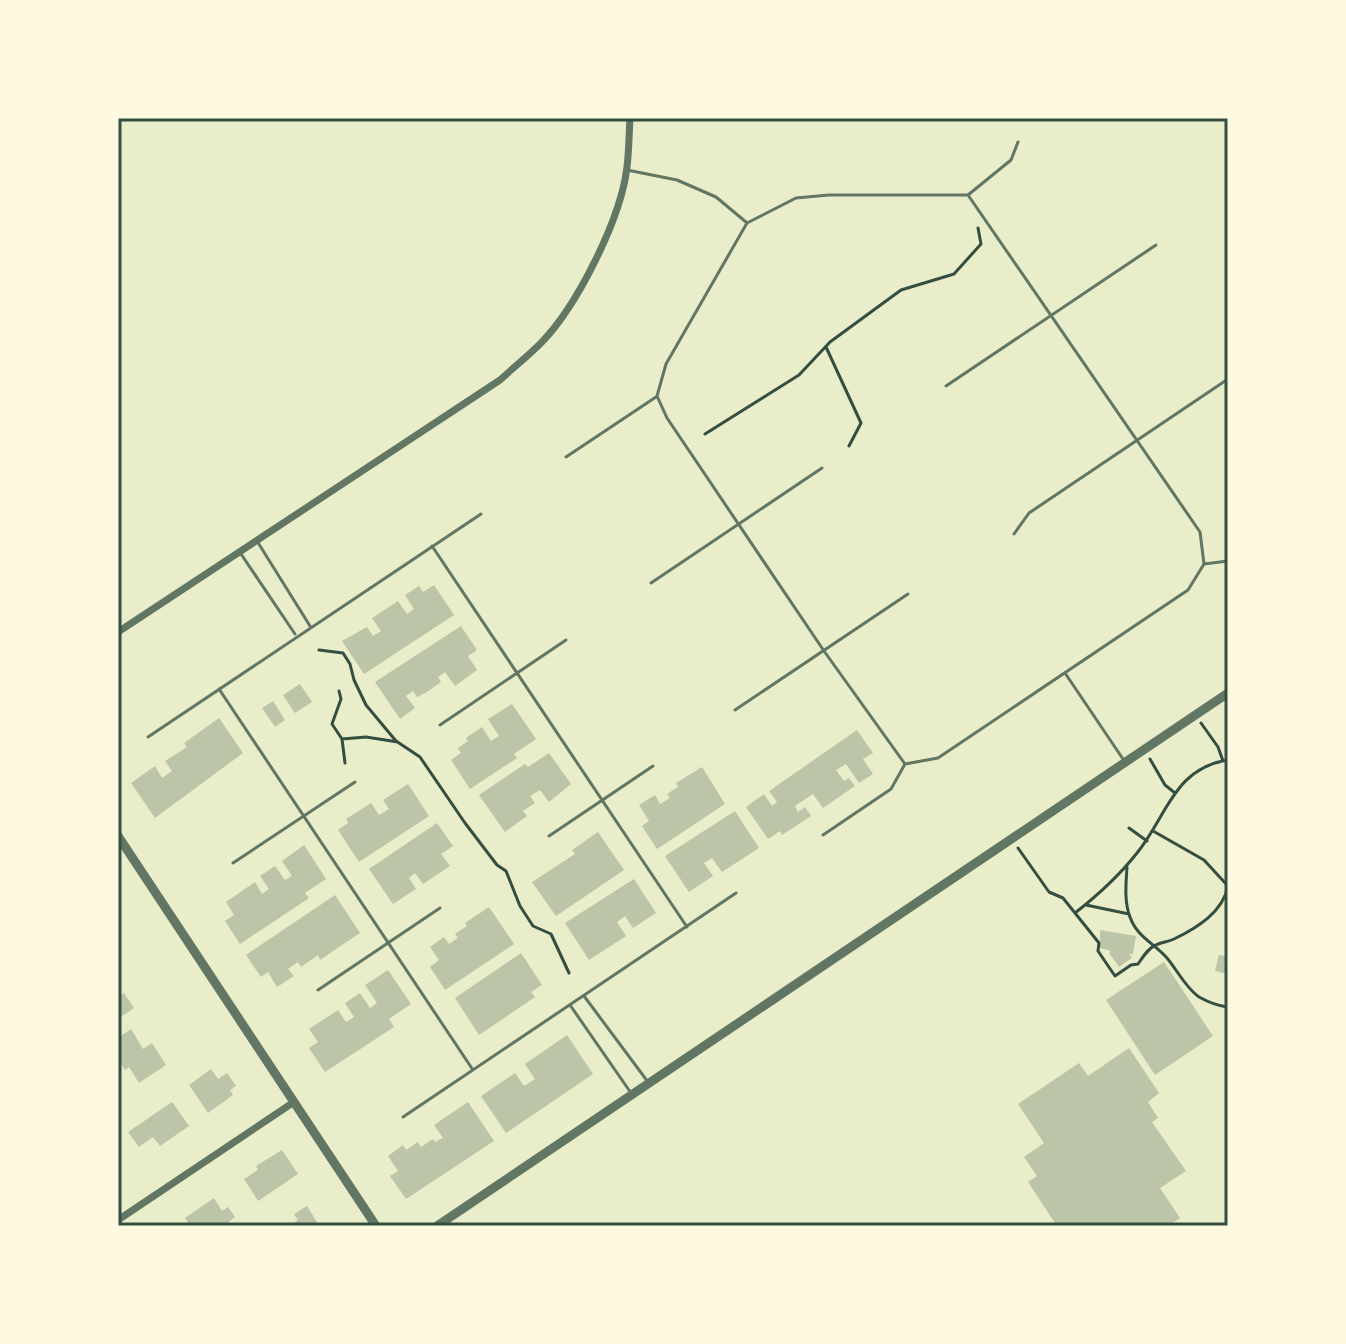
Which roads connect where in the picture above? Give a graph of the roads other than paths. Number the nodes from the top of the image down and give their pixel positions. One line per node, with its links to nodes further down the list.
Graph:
1 (630, 118): 3 (street)
2 (1018, 142): 4 (lane)
3 (627, 170): 5 (lane); 17 (street)
4 (968, 195): 5 (lane); 7 (lane)
5 (747, 223): 10 (lane)
6 (1156, 245): 7 (lane)
7 (1052, 315): 9 (lane); 11 (lane)
8 (1228, 379): 11 (lane)
9 (946, 386)
10 (657, 396): 12 (lane); 15 (lane)
11 (1137, 440): 16 (lane); 21 (lane)
12 (566, 457)
13 (822, 468): 15 (lane)
14 (481, 514): 18 (lane)
15 (739, 524): 22 (lane); 28 (lane)
16 (1014, 534)
17 (256, 540): 19 (street); 24 (lane)
18 (432, 546): 24 (lane); 29 (lane)
19 (239, 551): 25 (street); 26 (lane)
20 (1228, 561): 21 (lane)
21 (1204, 564): 30 (lane)
22 (651, 583)
23 (908, 594): 28 (lane)
24 (310, 626): 26 (lane)
25 (118, 632)
26 (296, 636): 31 (lane)
27 (566, 640): 29 (lane)
28 (824, 651): 33 (lane); 37 (lane)
29 (517, 673): 34 (lane); 40 (lane)
30 (1065, 673): 36 (lane); 37 (lane)
31 (219, 689): 35 (lane); 41 (lane)
32 (1228, 693): 36 (street)
33 (735, 710)
34 (440, 725)
35 (148, 737)
36 (1125, 762): 54 (street)
37 (905, 764): 42 (lane)
38 (653, 766): 40 (lane)
39 (355, 782): 41 (lane)
40 (602, 800): 44 (lane); 48 (lane)
41 (304, 816): 45 (lane); 49 (lane)
42 (823, 835)
43 (118, 836): 56 (street)
44 (549, 836)
45 (233, 863)
46 (736, 893): 48 (lane)
47 (440, 908): 49 (lane)
48 (687, 927): 51 (lane)
49 (388, 943): 50 (lane); 53 (lane)
50 (318, 990)
51 (584, 996): 52 (lane); 54 (lane)
52 (570, 1005): 53 (lane); 55 (lane)
53 (473, 1070): 57 (lane)
54 (648, 1082): 55 (street)
55 (631, 1093): 60 (street)
56 (294, 1102): 58 (street); 59 (street)
57 (403, 1117)
58 (118, 1220)
59 (376, 1226)
60 (437, 1226)

